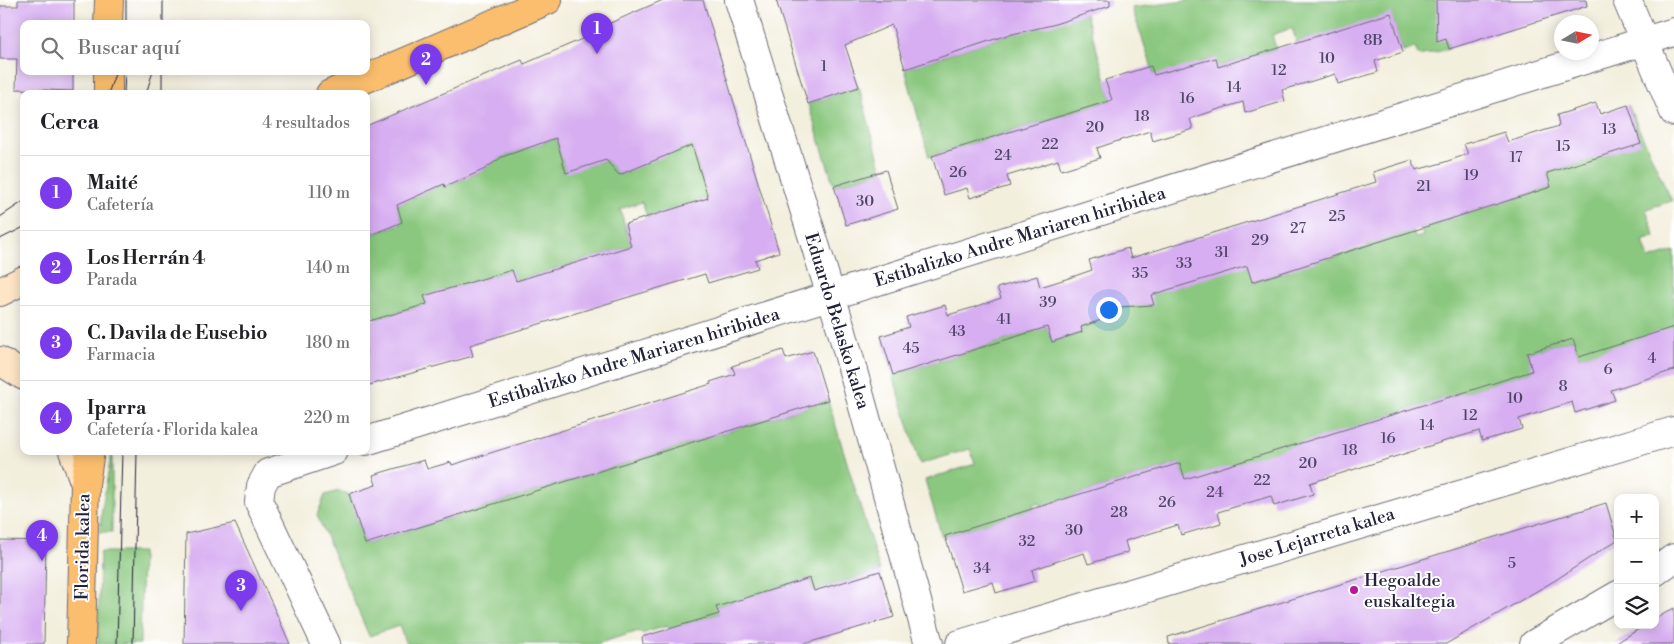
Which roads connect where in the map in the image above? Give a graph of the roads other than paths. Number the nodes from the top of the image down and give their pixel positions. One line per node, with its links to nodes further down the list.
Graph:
1 (109, 0): 5 (main road)
2 (548, 0): 10 (main road)
3 (739, 0): 14 (street, Eduardo Belasko kalea)
4 (1627, 0): 7 (street)
5 (108, 20)
6 (1674, 32): 7 (street, Estibalizko Andre Mariaren hiribidea)
7 (1644, 42): 11 (street); 14 (street, Estibalizko Andre Mariaren hiribidea)
8 (108, 75): 9 (main road)
9 (108, 90)
10 (339, 90)
11 (1674, 112)
12 (20, 282): 13 (main road)
13 (0, 292)
14 (831, 296): 18 (street, Estibalizko Andre Mariaren hiribidea); 28 (street, Eduardo Belasko kalea)
15 (0, 361): 16 (main road)
16 (20, 374)
17 (1674, 430): 29 (street, Jose Lejarreta kalea)
18 (370, 440)
19 (74, 455): 22 (main road)
20 (89, 455): 22 (main road, Florida kalea)
21 (322, 455): 27 (street)
22 (84, 484): 26 (main road, Florida kalea)
23 (1674, 558): 24 (street)
24 (1659, 569)
25 (1614, 597): 30 (street)
26 (81, 644)
27 (326, 644)
28 (929, 644)
29 (960, 644)
30 (1534, 644)

